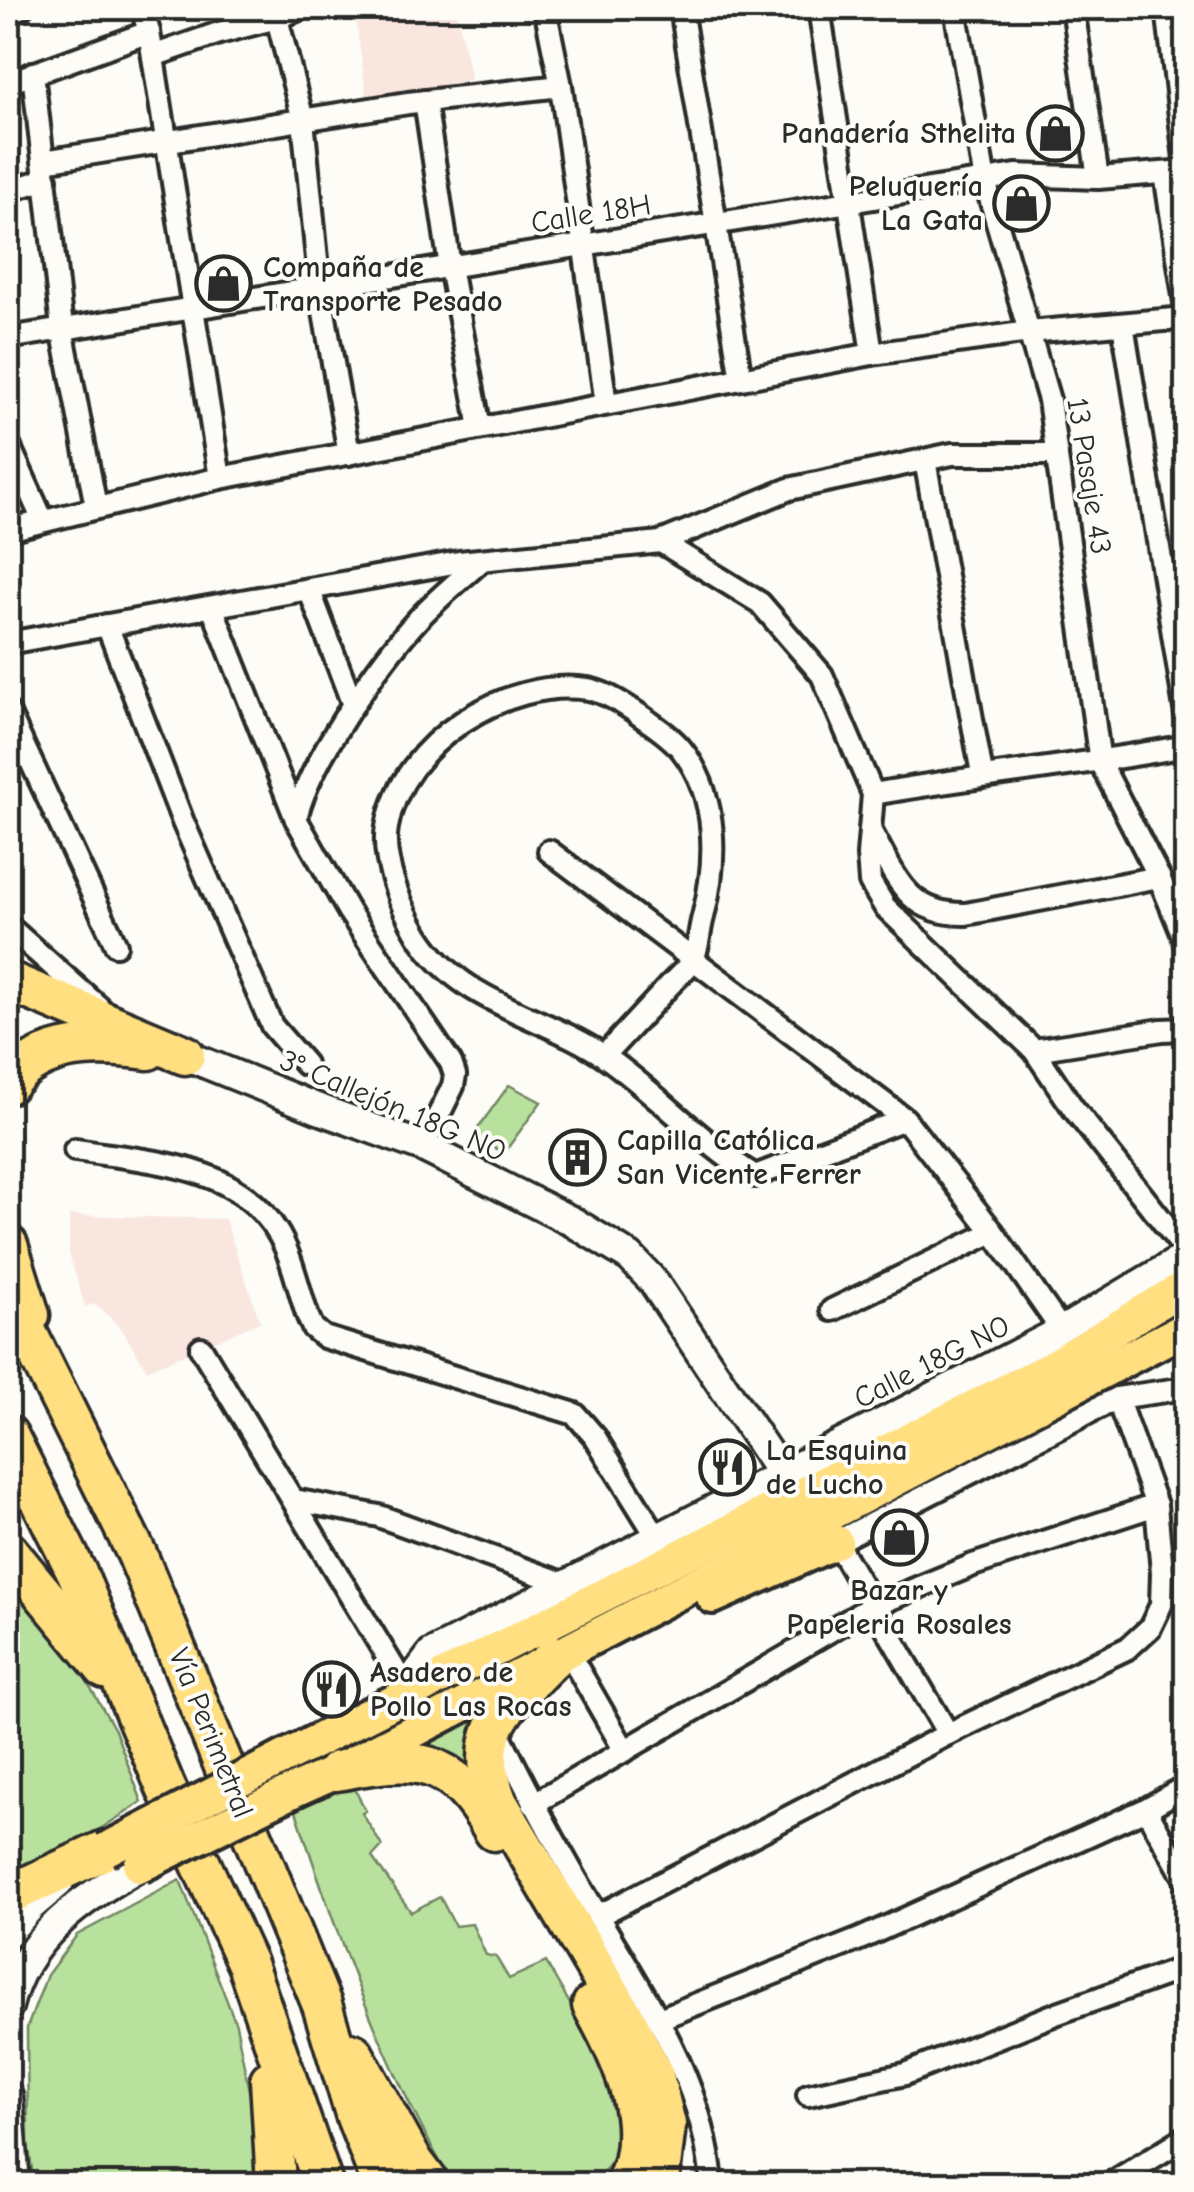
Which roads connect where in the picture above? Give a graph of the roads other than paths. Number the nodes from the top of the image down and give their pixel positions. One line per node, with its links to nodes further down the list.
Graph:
1 (21, 8): 10 (street)
2 (142, 8): 12 (street)
3 (302, 8): 11 (street)
4 (546, 8): 16 (street)
5 (681, 8): 27 (street)
6 (819, 8): 26 (street)
7 (955, 8): 24 (street, 13 Pasaje 43)
8 (1073, 8): 23 (street)
9 (1167, 8): 20 (street)
10 (8, 12)
11 (278, 18): 13 (street); 18 (street)
12 (149, 32): 13 (street); 14 (street)
13 (153, 56): 19 (street)
14 (32, 73): 15 (street); 21 (street)
15 (8, 83)
16 (561, 86): 17 (street); 28 (street)
17 (425, 101): 18 (street); 29 (street)
18 (303, 120): 19 (street); 30 (street)
19 (167, 142): 21 (street); 31 (street)
20 (1186, 169): 22 (street, Calle 18H)
21 (45, 170): 25 (street); 35 (street)
22 (1165, 174): 23 (street, Calle 18H); 32 (street)
23 (1098, 178): 24 (street, Calle 18H)
24 (985, 180): 26 (street, Calle 18H); 36 (street, 13 Pasaje 43)
25 (8, 192)
26 (851, 202): 27 (street, Calle 18H); 38 (street)
27 (717, 224): 28 (street, Calle 18H); 39 (street)
28 (585, 246): 29 (street, Calle 18H); 40 (street)
29 (450, 268): 30 (street, Calle 18H); 41 (street)
30 (320, 289): 31 (street, Calle 18H); 43 (street)
31 (194, 310): 35 (street, Calle 18H); 46 (street)
32 (1186, 310)
33 (1186, 318): 34 (street)
34 (1122, 324): 36 (street); 58 (street)
35 (62, 328): 37 (street, Calle 18H); 47 (street)
36 (1029, 332): 38 (street); 44 (street, 13 Pasaje 43)
37 (8, 338)
38 (872, 354): 39 (street)
39 (742, 378): 40 (street)
40 (606, 404): 41 (street)
41 (480, 428): 43 (street)
42 (8, 443): 48 (street)
43 (349, 454): 46 (street)
44 (1057, 454): 45 (street); 61 (street, 13 Pasaje 43)
45 (925, 460): 50 (street); 62 (street)
46 (220, 478): 47 (street)
47 (96, 507): 48 (street)
48 (43, 521): 49 (street)
49 (8, 530)
50 (661, 542): 51 (street); 63 (street)
51 (482, 560): 52 (street); 56 (street)
52 (309, 589): 53 (street); 56 (street)
53 (212, 606): 54 (street); 64 (street)
54 (107, 625): 55 (street); 78 (street)
55 (8, 643)
56 (353, 705): 64 (street)
57 (8, 712): 60 (street)
58 (1186, 715)
59 (1186, 746): 61 (street)
60 (16, 751): 70 (street)
61 (1100, 762): 62 (street); 67 (street, 13 Pasaje 43)
62 (982, 774): 63 (street)
63 (873, 794): 65 (street)
64 (296, 819): 81 (street)
65 (870, 830): 67 (street); 75 (street)
66 (549, 851): 71 (street)
67 (1171, 887): 69 (street, 13 Pasaje 43)
68 (8, 926): 73 (street)
69 (1186, 943)
70 (116, 944)
71 (694, 959): 77 (street); 77 (street); 80 (street)
72 (8, 981): 73 (highway)
73 (124, 1029): 76 (highway)
74 (1186, 1030): 75 (street)
75 (1034, 1050): 85 (street)
76 (186, 1055): 79 (highway); 81 (main road, 3° Callejón 18G NO)
77 (604, 1056): 80 (street)
78 (305, 1064)
79 (8, 1084)
80 (905, 1119): 83 (street)
81 (423, 1147): 96 (main road, 3° Callejón 18G NO)
82 (75, 1150): 99 (street)
83 (993, 1232): 88 (street); 90 (street)
84 (8, 1245): 92 (highway)
85 (1186, 1254): 90 (main road, Calle 18G NO)
86 (1180, 1290): 96 (main road)
87 (8, 1294): 92 (highway, Vía Perimetral)
88 (832, 1310)
89 (1186, 1328): 104 (main road)
90 (1062, 1331): 96 (main road, Calle 18G NO)
91 (201, 1348): 97 (street)
92 (50, 1375): 122 (highway, Vía Perimetral)
93 (1186, 1388): 94 (street)
94 (1117, 1398): 98 (street); 100 (street)
95 (8, 1435): 106 (highway, Vía Perimetral)
96 (790, 1486): 99 (main road, Calle 18G NO); 105 (main road)
97 (294, 1500): 102 (street); 105 (street)
98 (1156, 1505): 103 (street); 108 (street)
99 (659, 1540): 102 (main road, Calle 18G NO)
100 (836, 1542): 103 (street); 104 (main road)
101 (8, 1552): 106 (highway)
102 (568, 1585): 105 (main road, Calle 18G NO)
103 (872, 1608): 108 (street); 109 (street)
104 (567, 1650): 107 (highway); 109 (street); 110 (main road)
105 (402, 1693): 114 (main road, bridge)
106 (130, 1698): 120 (highway, Vía Perimetral)
107 (495, 1724): 112 (street); 135 (highway)
108 (948, 1734): 118 (street)
109 (625, 1750): 112 (street)
110 (337, 1771): 115 (main road, bridge); 134 (highway)
111 (1186, 1786): 113 (street)
112 (533, 1804): 118 (street)
113 (1146, 1809): 116 (street); 124 (street)
114 (105, 1850): 117 (highway); 119 (main road)
115 (140, 1866): 123 (main road)
116 (1186, 1880)
117 (8, 1895)
118 (598, 1916): 124 (street)
119 (8, 1932)
120 (248, 1964): 130 (highway); 131 (highway, Vía Perimetral)
121 (1186, 1967): 125 (street)
122 (322, 2005): 132 (highway, Vía Perimetral); 133 (highway)
123 (8, 2006)
124 (658, 2019): 136 (street)
125 (808, 2095)
126 (8, 2096): 129 (main road)
127 (1186, 2137): 128 (street)
128 (1123, 2181)
129 (14, 2184)
130 (276, 2184)
131 (323, 2184)
132 (382, 2184)
133 (430, 2184)
134 (625, 2184)
135 (659, 2184)
136 (712, 2184)

